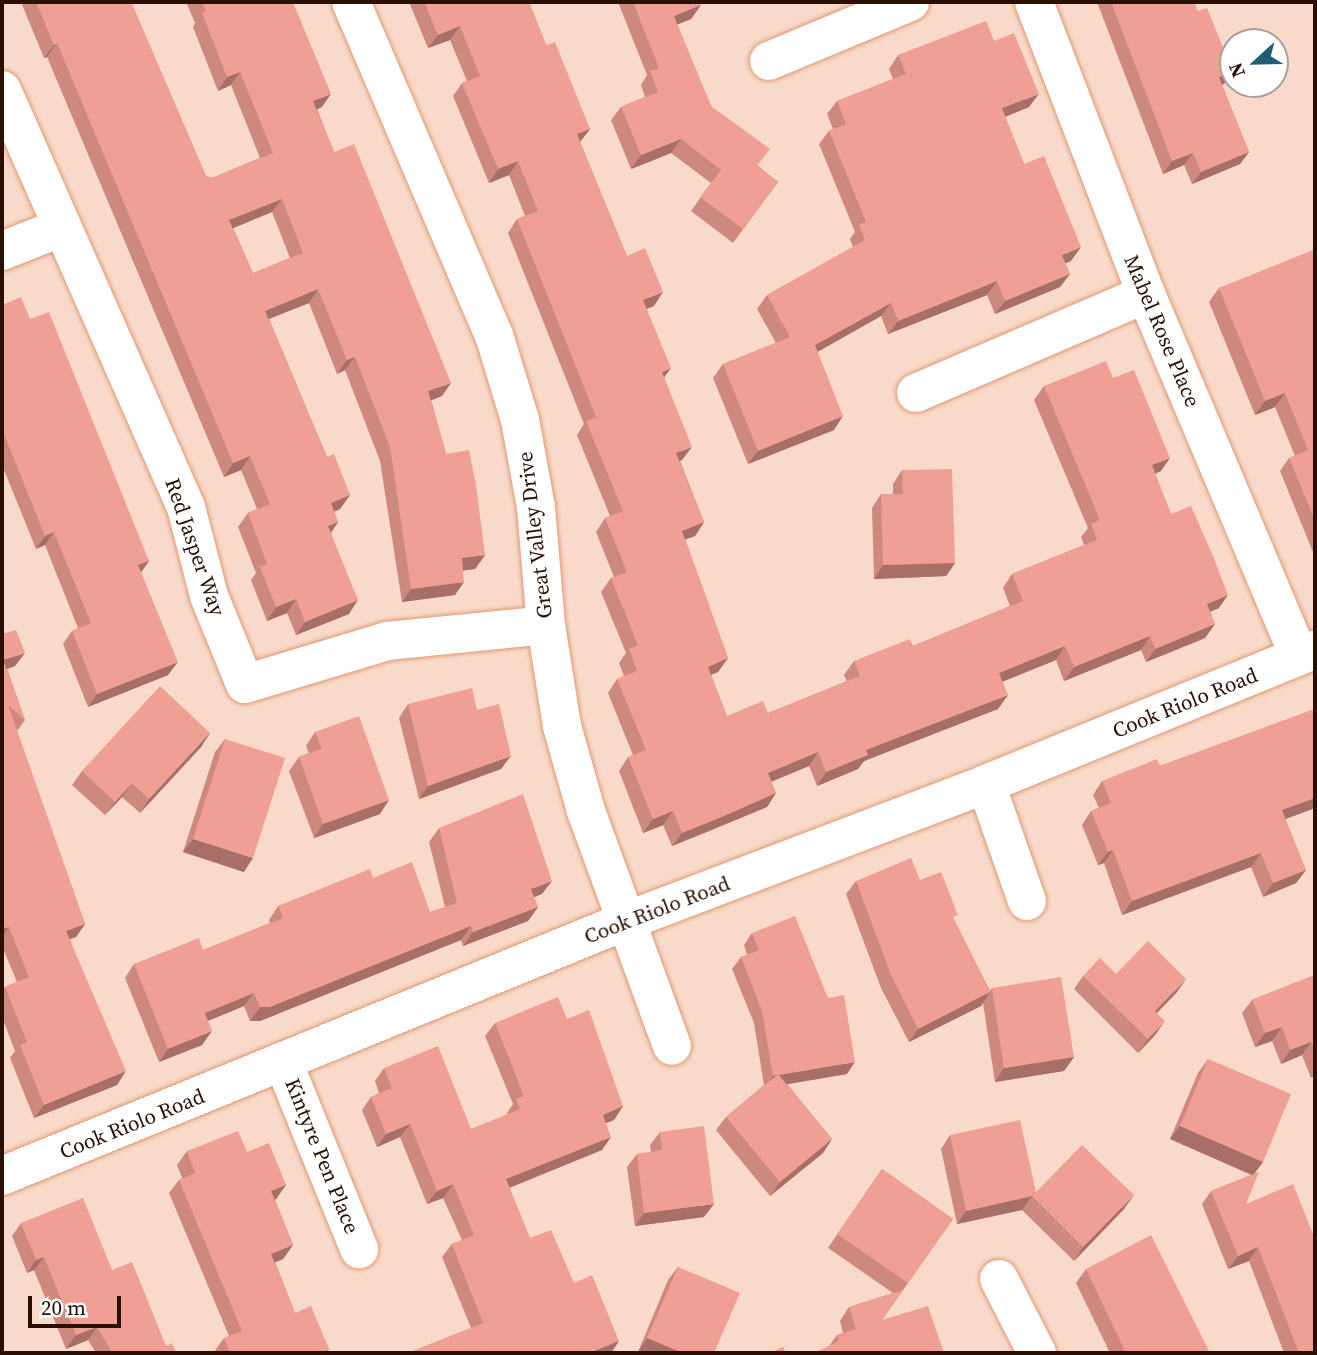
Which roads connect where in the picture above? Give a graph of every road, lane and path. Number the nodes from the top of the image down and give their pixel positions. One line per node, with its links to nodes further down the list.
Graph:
1 (351, 2): 10 (street, Great Valley Drive)
2 (910, 2): 4 (street)
3 (1034, 2): 8 (street, Mabel Rose Place)
4 (769, 61)
5 (2, 90): 6 (street, Red Jasper Way)
6 (60, 228): 7 (street); 10 (street, Red Jasper Way)
7 (2, 251)
8 (1146, 294): 9 (street); 11 (street, Mabel Rose Place)
9 (916, 393)
10 (546, 625): 14 (street, Great Valley Drive)
11 (1307, 653): 12 (street, Cook Riolo Road)
12 (986, 784): 13 (street); 14 (street, Cook Riolo Road)
13 (1027, 901)
14 (626, 921): 15 (street, Great Valley Drive); 16 (street, Cook Riolo Road)
15 (672, 1046)
16 (284, 1064): 17 (street, Cook Riolo Road); 18 (street, Kintyre Pen Place)
17 (3, 1173)
18 (359, 1249)
19 (999, 1279): 20 (street)
20 (1037, 1353)

